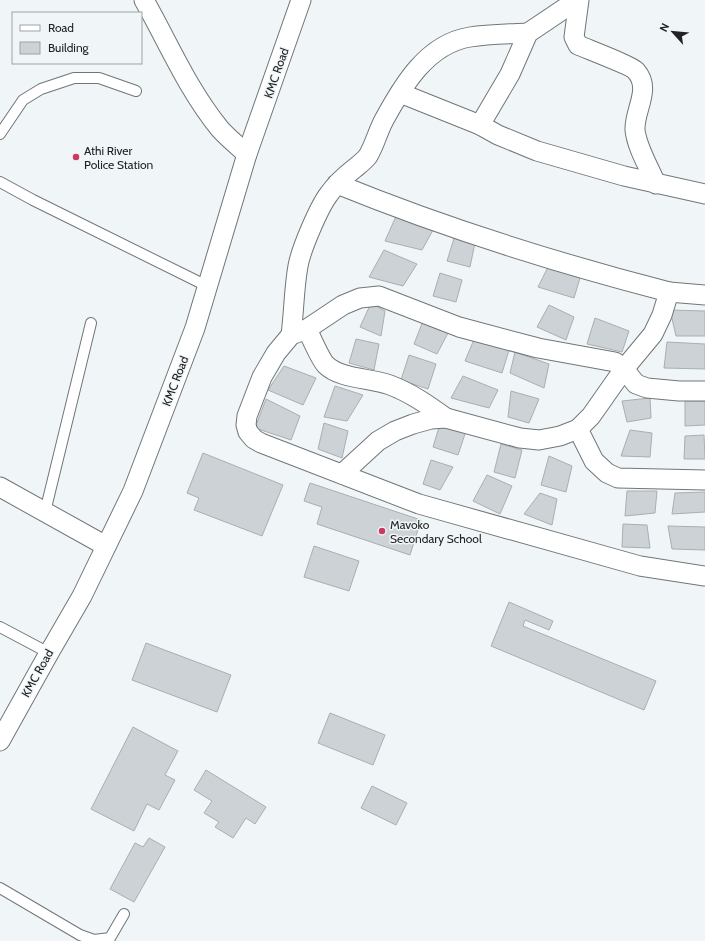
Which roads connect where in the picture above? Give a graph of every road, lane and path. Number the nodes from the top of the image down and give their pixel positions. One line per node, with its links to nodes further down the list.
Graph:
1 (144, 0): 9 (street)
2 (301, 0): 9 (street, KMC Road)
3 (578, 0): 4 (street); 12 (street)
4 (528, 33): 6 (street); 7 (street)
5 (136, 91): 8 (lane)
6 (400, 93): 7 (street); 11 (street)
7 (480, 125): 12 (street)
8 (0, 134)
9 (247, 154): 14 (street, KMC Road)
10 (0, 182): 14 (lane)
11 (337, 184): 15 (street); 18 (street)
12 (656, 184): 13 (street)
13 (705, 194)
14 (207, 286): 27 (street, KMC Road)
15 (669, 292): 16 (street); 19 (street)
16 (705, 295)
17 (91, 323): 26 (lane)
18 (299, 332): 19 (street); 21 (street); 23 (street)
19 (624, 369): 20 (street); 22 (street)
20 (705, 391)
21 (446, 418): 22 (street); 23 (street)
22 (578, 429): 24 (street)
23 (342, 474): 28 (street)
24 (705, 480)
25 (0, 487): 26 (street)
26 (45, 512): 27 (street)
27 (106, 546): 30 (street, KMC Road)
28 (705, 576)
29 (0, 627): 30 (lane)
30 (49, 653): 31 (street, KMC Road)
31 (0, 741)
32 (0, 888): 33 (lane)
33 (124, 914)

